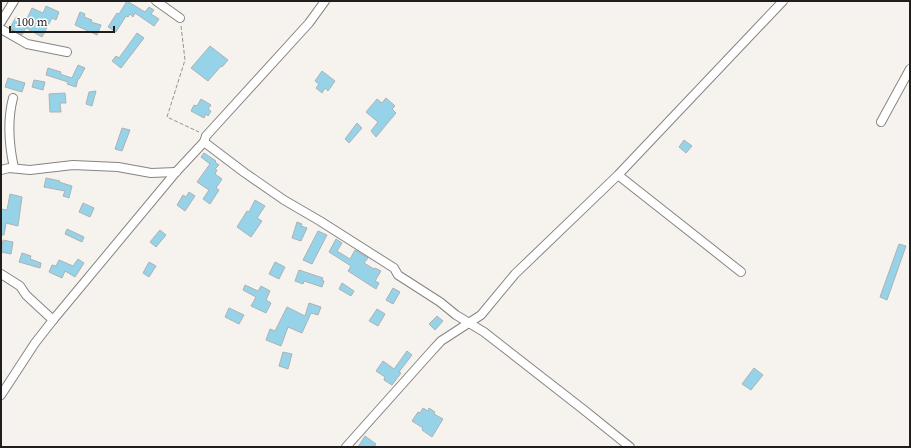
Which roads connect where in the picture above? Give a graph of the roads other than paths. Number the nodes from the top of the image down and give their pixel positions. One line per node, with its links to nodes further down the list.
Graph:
1 (14, 1): 6 (street)
2 (156, 1): 5 (street)
3 (325, 1): 12 (street)
4 (783, 1): 16 (street)
5 (180, 18)
6 (1, 22)
7 (1, 30): 8 (street)
8 (67, 52)
9 (910, 69): 11 (street)
10 (13, 98): 13 (street)
11 (881, 122)
12 (205, 139): 15 (street); 20 (street)
13 (14, 168): 14 (street); 15 (street)
14 (1, 170)
15 (176, 172): 19 (street)
16 (618, 175): 17 (street); 20 (street)
17 (742, 272)
18 (1, 274): 19 (street)
19 (53, 320): 21 (street)
20 (470, 323): 22 (street); 23 (street)
21 (1, 395)
22 (346, 447)
23 (630, 447)

